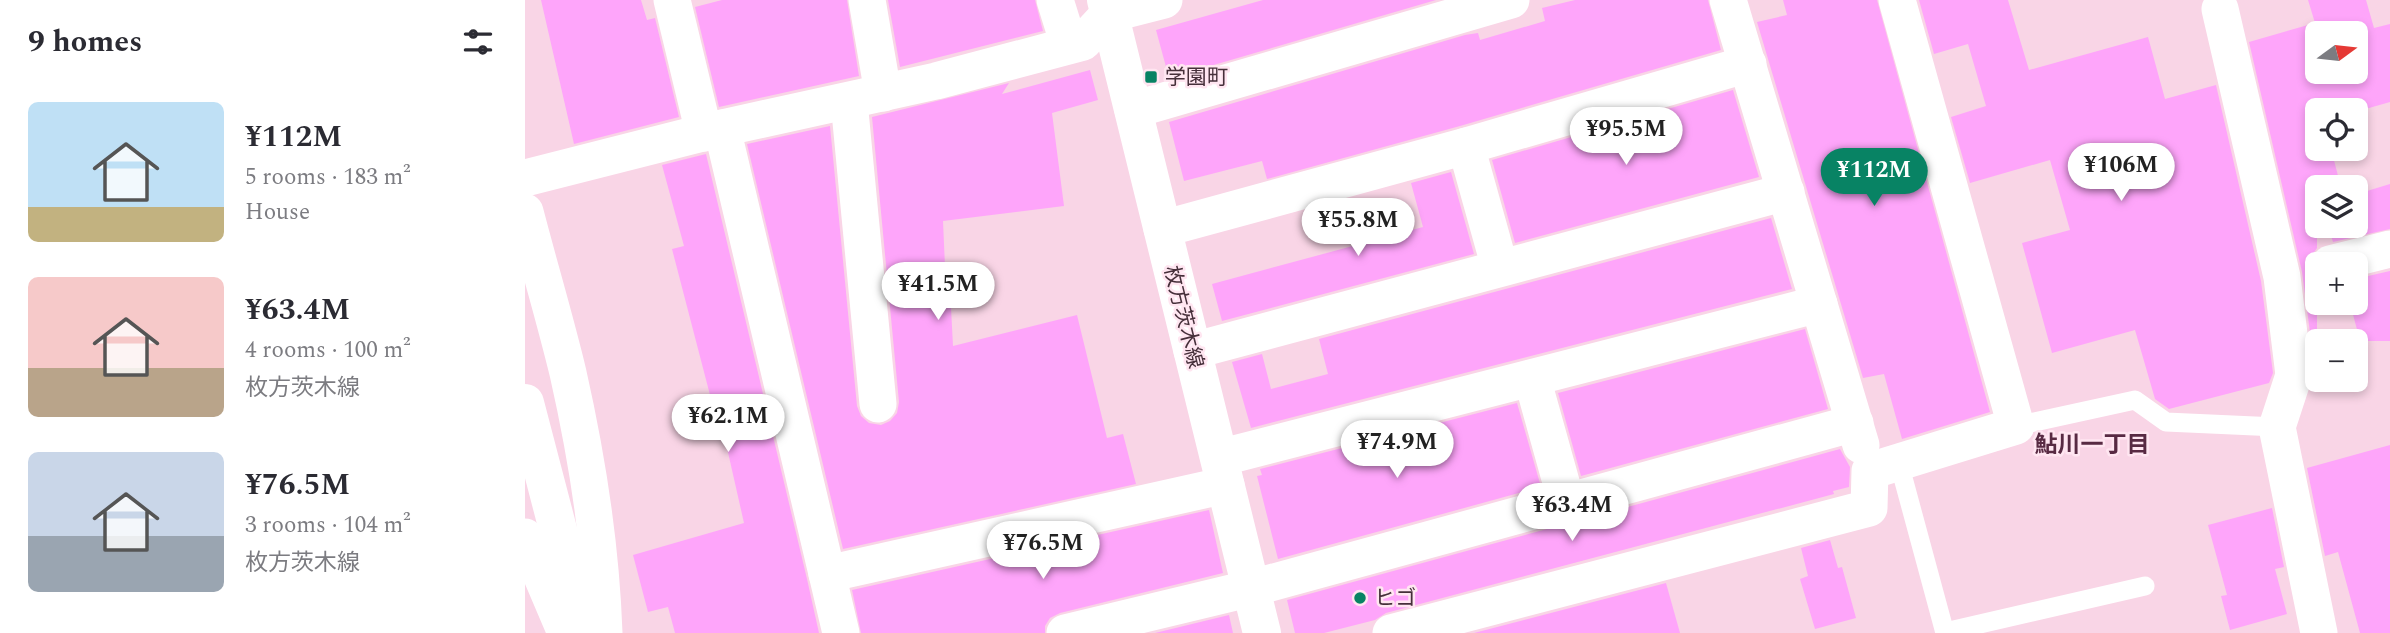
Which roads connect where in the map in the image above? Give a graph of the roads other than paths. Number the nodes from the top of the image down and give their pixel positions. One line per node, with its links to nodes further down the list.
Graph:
1 (672, 0): 14 (street)
2 (867, 0): 12 (street)
3 (1055, 0): 10 (street)
4 (1164, 0): 8 (street)
5 (1511, 0): 13 (street)
6 (1728, 0): 11 (street)
7 (1896, 0): 31 (street)
8 (1107, 7): 10 (street); 13 (main road, 枚方茨木線)
9 (2220, 9): 24 (street)
10 (1069, 45): 12 (street)
11 (1748, 64): 15 (street); 17 (street)
12 (866, 97): 14 (street); 29 (street)
13 (1133, 110): 19 (main road, 枚方茨木線)
14 (713, 131): 16 (street); 37 (street)
15 (1466, 146): 19 (street); 22 (street)
16 (525, 178)
17 (1786, 191): 22 (street); 25 (street)
18 (525, 212): 42 (street)
19 (1162, 229): 26 (main road, 枚方茨木線)
20 (2390, 249): 21 (street)
21 (2368, 254)
22 (1500, 268): 26 (street)
23 (2305, 271): 24 (street)
24 (2282, 276): 32 (street)
25 (1819, 304): 27 (street); 30 (street)
26 (1192, 351): 34 (main road, 枚方茨木線)
27 (1532, 378): 34 (street); 35 (street)
28 (525, 403): 41 (main road)
29 (878, 404)
30 (1855, 423): 33 (street); 35 (street)
31 (2016, 426): 32 (lane); 33 (street)
32 (2277, 427): 48 (street)
33 (1884, 467): 46 (street); 47 (lane)
34 (1222, 472): 37 (street); 39 (main road, 枚方茨木線)
35 (1566, 500): 39 (street)
36 (525, 537): 40 (street)
37 (827, 573): 43 (street)
38 (2144, 586): 47 (lane)
39 (1252, 588): 44 (street); 45 (main road, 枚方茨木線)
40 (566, 633)
41 (585, 633)
42 (604, 633)
43 (841, 633)
44 (1065, 633)
45 (1262, 633)
46 (1391, 633)
47 (1945, 633)
48 (2319, 633)

